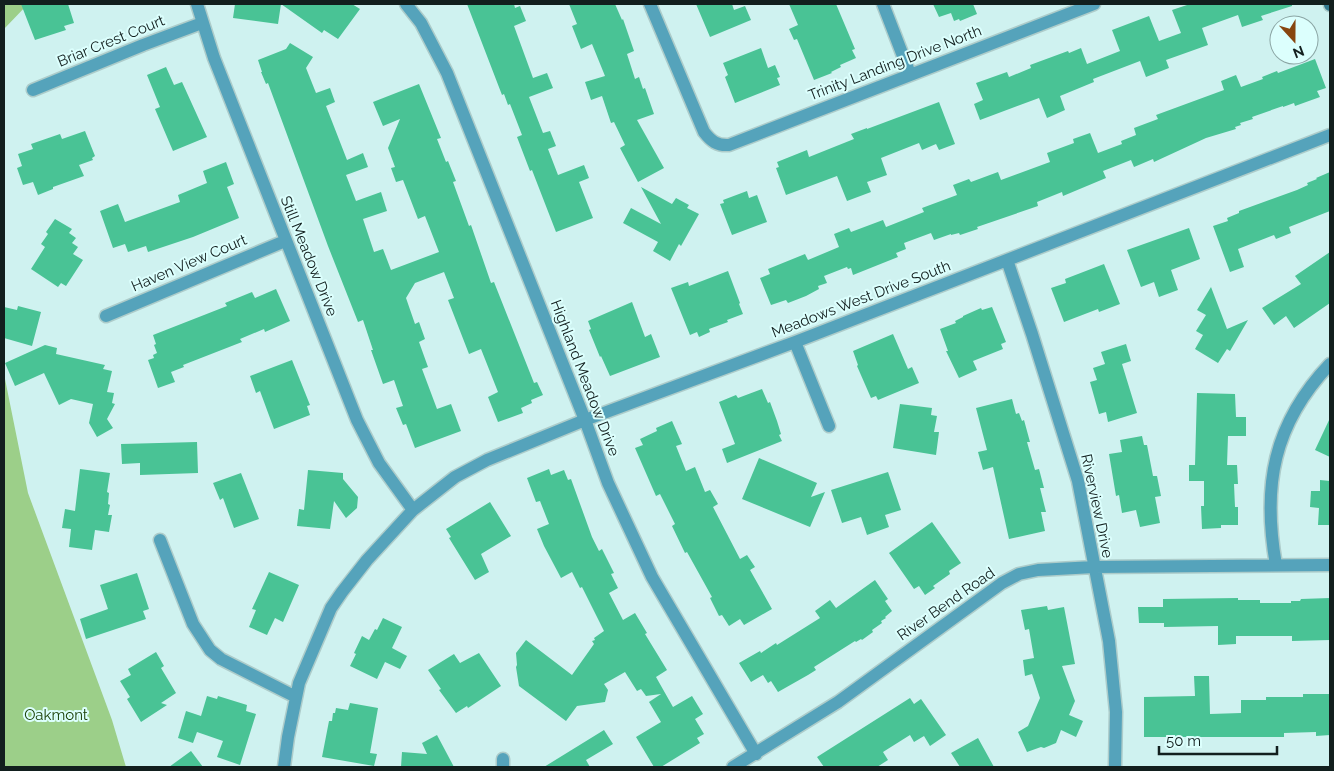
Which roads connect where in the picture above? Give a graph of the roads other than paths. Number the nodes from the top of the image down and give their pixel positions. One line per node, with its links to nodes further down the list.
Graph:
1 (197, 4): 6 (street, Still Meadow Drive)
2 (406, 4): 15 (street, Highland Meadow Drive)
3 (650, 4): 7 (street, Trinity Landing Drive North)
4 (883, 4): 7 (street)
5 (1094, 4): 7 (street, Trinity Landing Drive North)
6 (202, 23): 8 (street, Briar Crest Court); 10 (street, Still Meadow Drive)
7 (910, 74)
8 (33, 90)
9 (1330, 135): 11 (street, Meadows West Drive South)
10 (285, 241): 12 (street, Haven View Court); 17 (street, Still Meadow Drive)
11 (1007, 260): 13 (street, Meadows West Drive South); 21 (street, Riverview Drive)
12 (106, 316)
13 (795, 342): 15 (street, Meadows West Drive South); 16 (street)
14 (1330, 364): 20 (street)
15 (585, 420): 17 (street, Meadows West Drive South); 23 (street, Highland Meadow Drive)
16 (829, 426)
17 (413, 510): 22 (street, Meadows West Drive South)
18 (160, 540): 22 (street)
19 (1330, 564): 20 (street, River Bend Road)
20 (1276, 565): 21 (street, River Bend Road)
21 (1094, 568): 23 (street, River Bend Road); 26 (street, Riverview Drive)
22 (296, 697): 24 (street, Meadows West Drive South)
23 (756, 754): 25 (street, River Bend Road)
24 (284, 767)
25 (733, 767)
26 (1116, 767)

